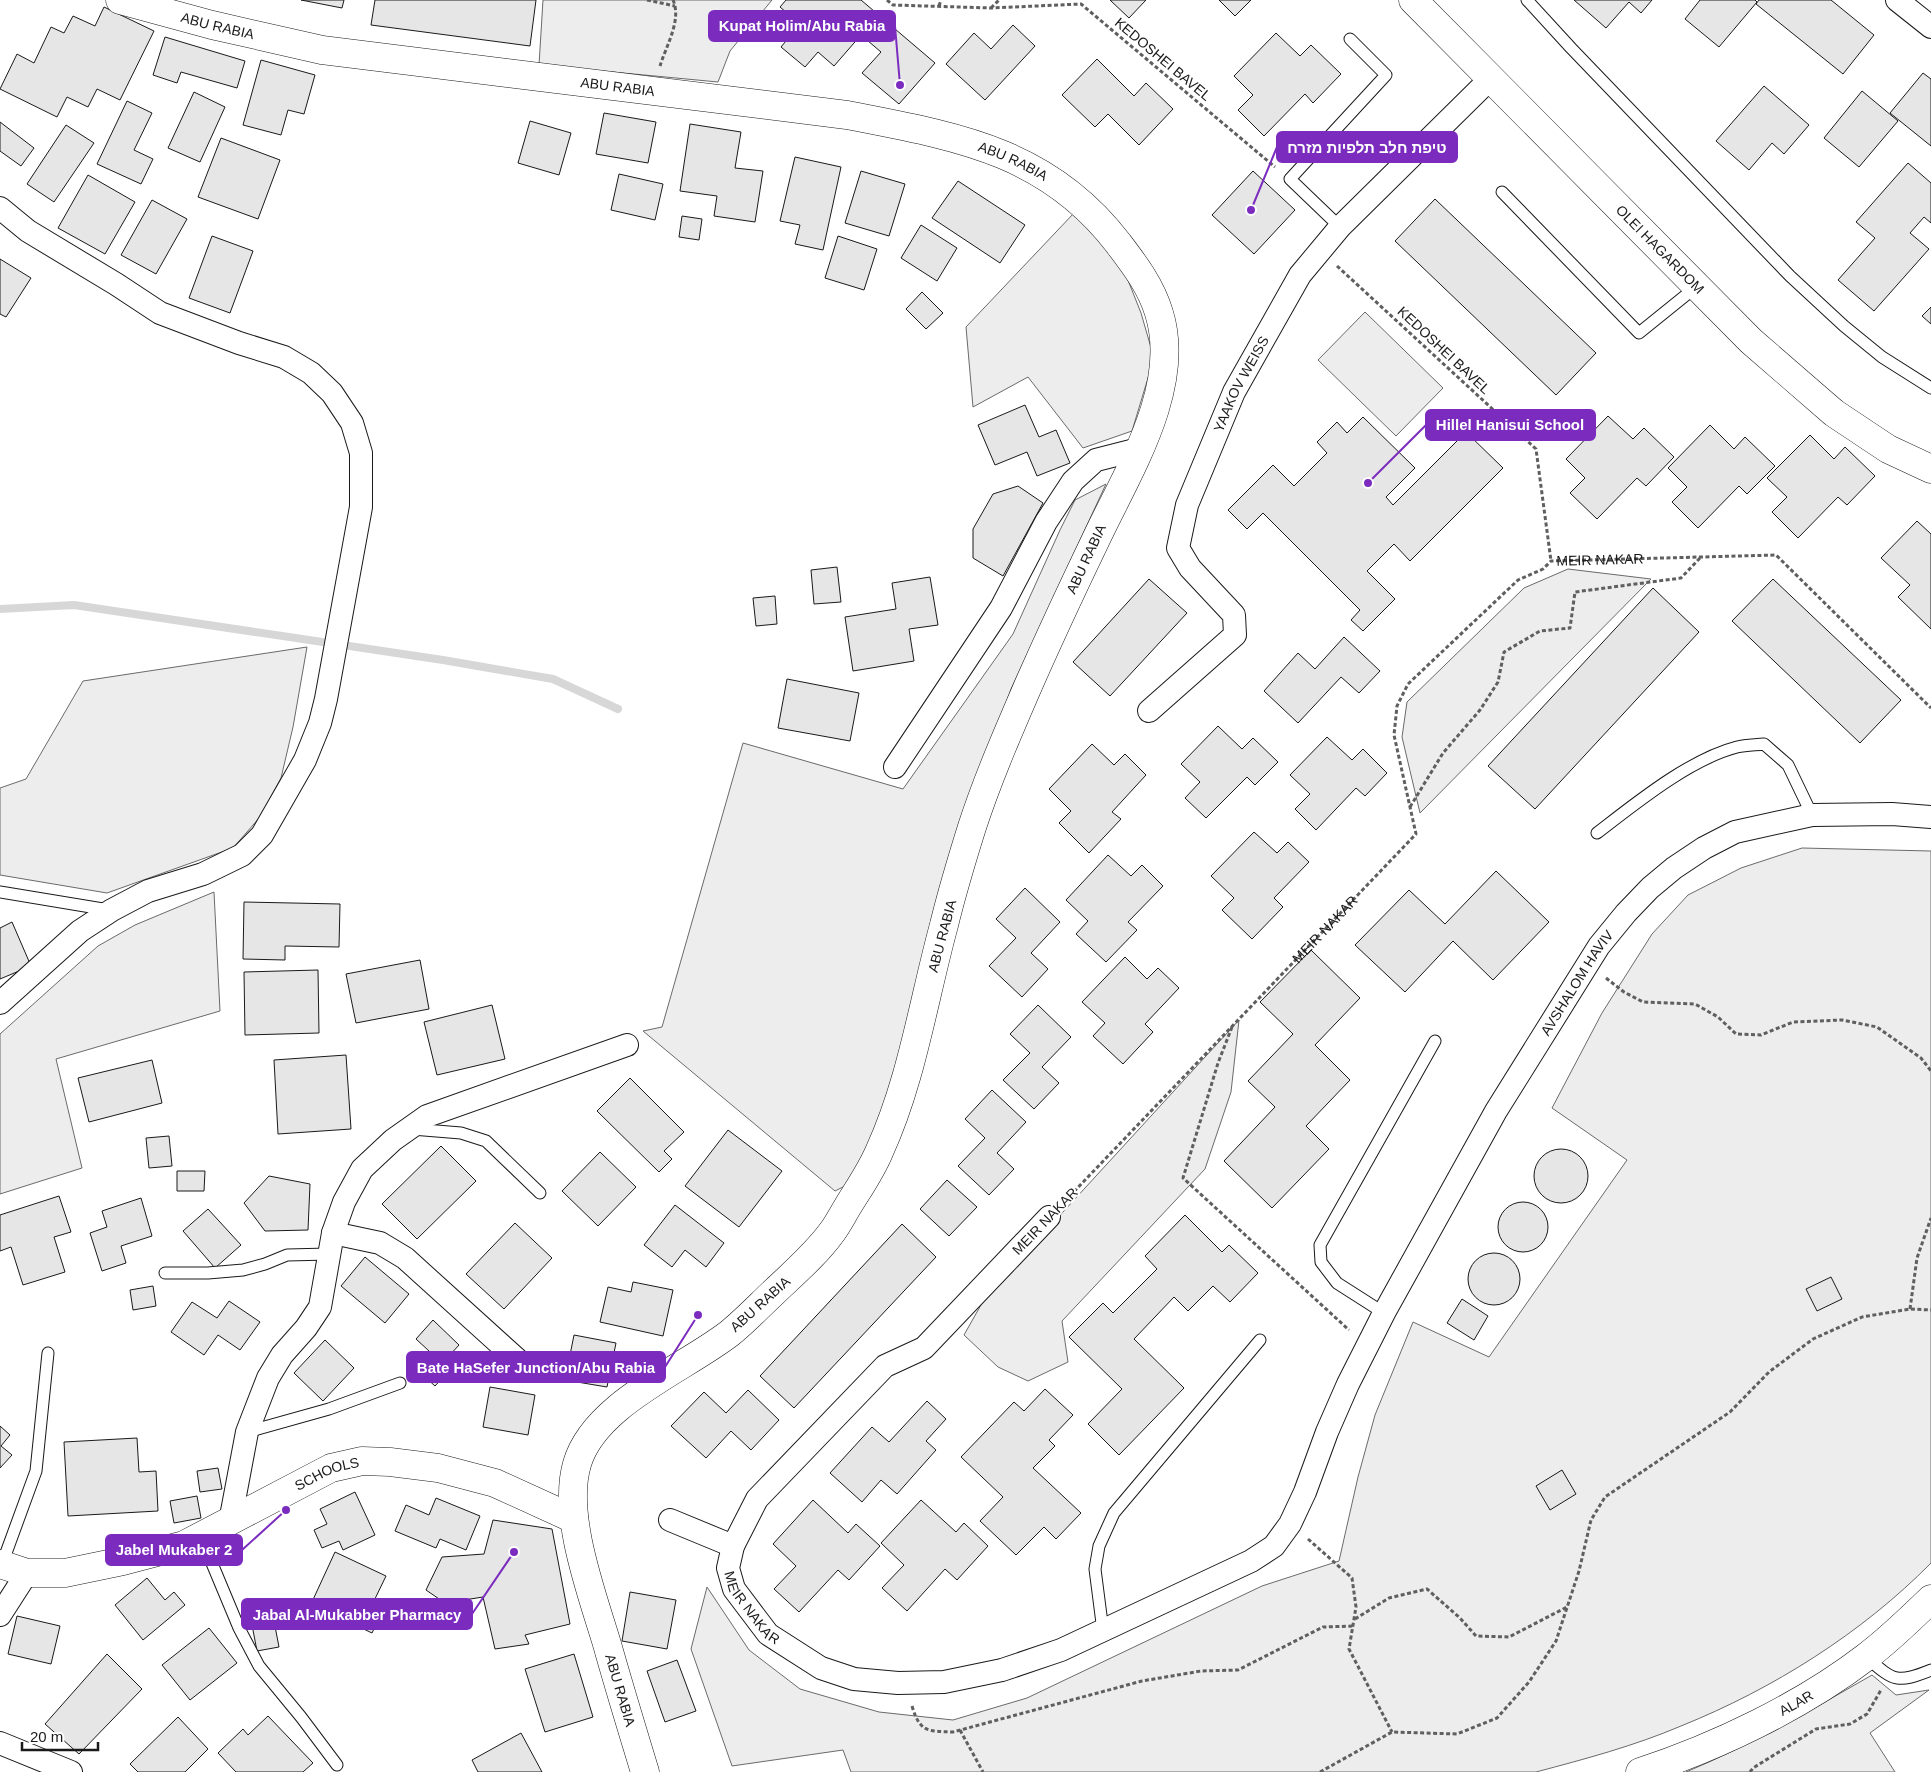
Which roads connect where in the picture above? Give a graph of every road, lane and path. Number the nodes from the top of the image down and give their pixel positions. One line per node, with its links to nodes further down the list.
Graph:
1 (120, 0): 16 (street, ABU RABIA)
2 (647, 0): 11 (path)
3 (673, 0): 11 (path)
4 (887, 0): 10 (path, KEDOSHEI BAVEL)
5 (941, 0): 10 (path)
6 (998, 0): 12 (path)
7 (1527, 0): 23 (lane)
8 (1897, 0): 13 (street)
9 (1414, 1): 15 (street, OLEI HAGARDOM)
10 (939, 6): 12 (path, KEDOSHEI BAVEL)
11 (676, 7): 16 (path)
12 (991, 8): 17 (path, KEDOSHEI BAVEL)
13 (1931, 27)
14 (1350, 39): 17 (lane)
15 (1491, 78): 20 (street, YAAKOV WEISS); 22 (street, OLEI HAGARDOM)
16 (652, 91): 24 (street, ABU RABIA)
17 (1290, 179): 20 (lane)
18 (1502, 192): 22 (lane)
19 (0, 208): 36 (street)
20 (1340, 227): 21 (street, YAAKOV WEISS)
21 (1320, 251): 27 (path, KEDOSHEI BAVEL); 29 (street, YAAKOV WEISS)
22 (1696, 287): 25 (street, OLEI HAGARDOM)
23 (1931, 388)
24 (1139, 449): 30 (street); 58 (street, ABU RABIA)
25 (1931, 469)
26 (1700, 557): 27 (path, MEIR NAKAR); 28 (path, MEIR NAKAR); 31 (path)
27 (1551, 562): 31 (path, MEIR NAKAR)
28 (1931, 708)
29 (1149, 711)
30 (896, 767)
31 (1410, 807): 39 (path, MEIR NAKAR)
32 (1812, 815): 33 (street, AVSHALOM HAVIV); 34 (lane); 37 (street, AVSHALOM HAVIV)
33 (1931, 817)
34 (1597, 833)
35 (0, 892): 36 (lane)
36 (112, 910): 38 (street)
37 (1587, 964): 42 (path); 51 (street, AVSHALOM HAVIV)
38 (0, 1003)
39 (1232, 1026): 45 (path, MEIR NAKAR); 53 (path)
40 (1435, 1041): 51 (lane)
41 (627, 1045): 43 (street)
42 (1931, 1071)
43 (409, 1129): 44 (lane); 47 (street)
44 (540, 1193)
45 (1048, 1217): 63 (street, MEIR NAKAR)
46 (1931, 1218): 49 (path)
47 (331, 1243): 48 (lane); 55 (street); 57 (street)
48 (166, 1273)
49 (1910, 1309): 50 (path); 66 (path)
50 (1931, 1310)
51 (1384, 1313): 53 (street, AVSHALOM HAVIV)
52 (1260, 1340): 70 (lane)
53 (1366, 1346): 61 (street, MEIR NAKAR)
54 (48, 1353): 64 (lane)
55 (521, 1363)
56 (400, 1383): 57 (lane)
57 (247, 1432): 60 (street)
58 (574, 1519): 60 (street, SCHOOLS); 81 (street, ABU RABIA)
59 (670, 1520): 63 (street)
60 (230, 1522): 62 (street, SCHOOLS)
61 (1290, 1524): 68 (path); 70 (street, MEIR NAKAR)
62 (200, 1537): 64 (street, SCHOOLS); 78 (lane)
63 (733, 1546): 74 (street, MEIR NAKAR)
64 (10, 1567): 67 (street)
65 (1931, 1599): 71 (street, ALAR)
66 (1567, 1607): 68 (path); 76 (path)
67 (0, 1615)
68 (1354, 1619): 69 (path)
69 (1354, 1626): 75 (path); 76 (path)
70 (1103, 1631): 74 (street, MEIR NAKAR)
71 (1866, 1657): 73 (lane); 79 (street, ALAR)
72 (1931, 1670): 73 (lane)
73 (1889, 1676): 84 (path)
74 (914, 1683): 75 (path)
75 (960, 1730): 82 (path)
76 (1392, 1732): 83 (path)
77 (0, 1743): 80 (street)
78 (337, 1765)
79 (1645, 1771)
80 (71, 1772)
81 (644, 1772)
82 (983, 1772)
83 (1320, 1772)
84 (1750, 1772)

